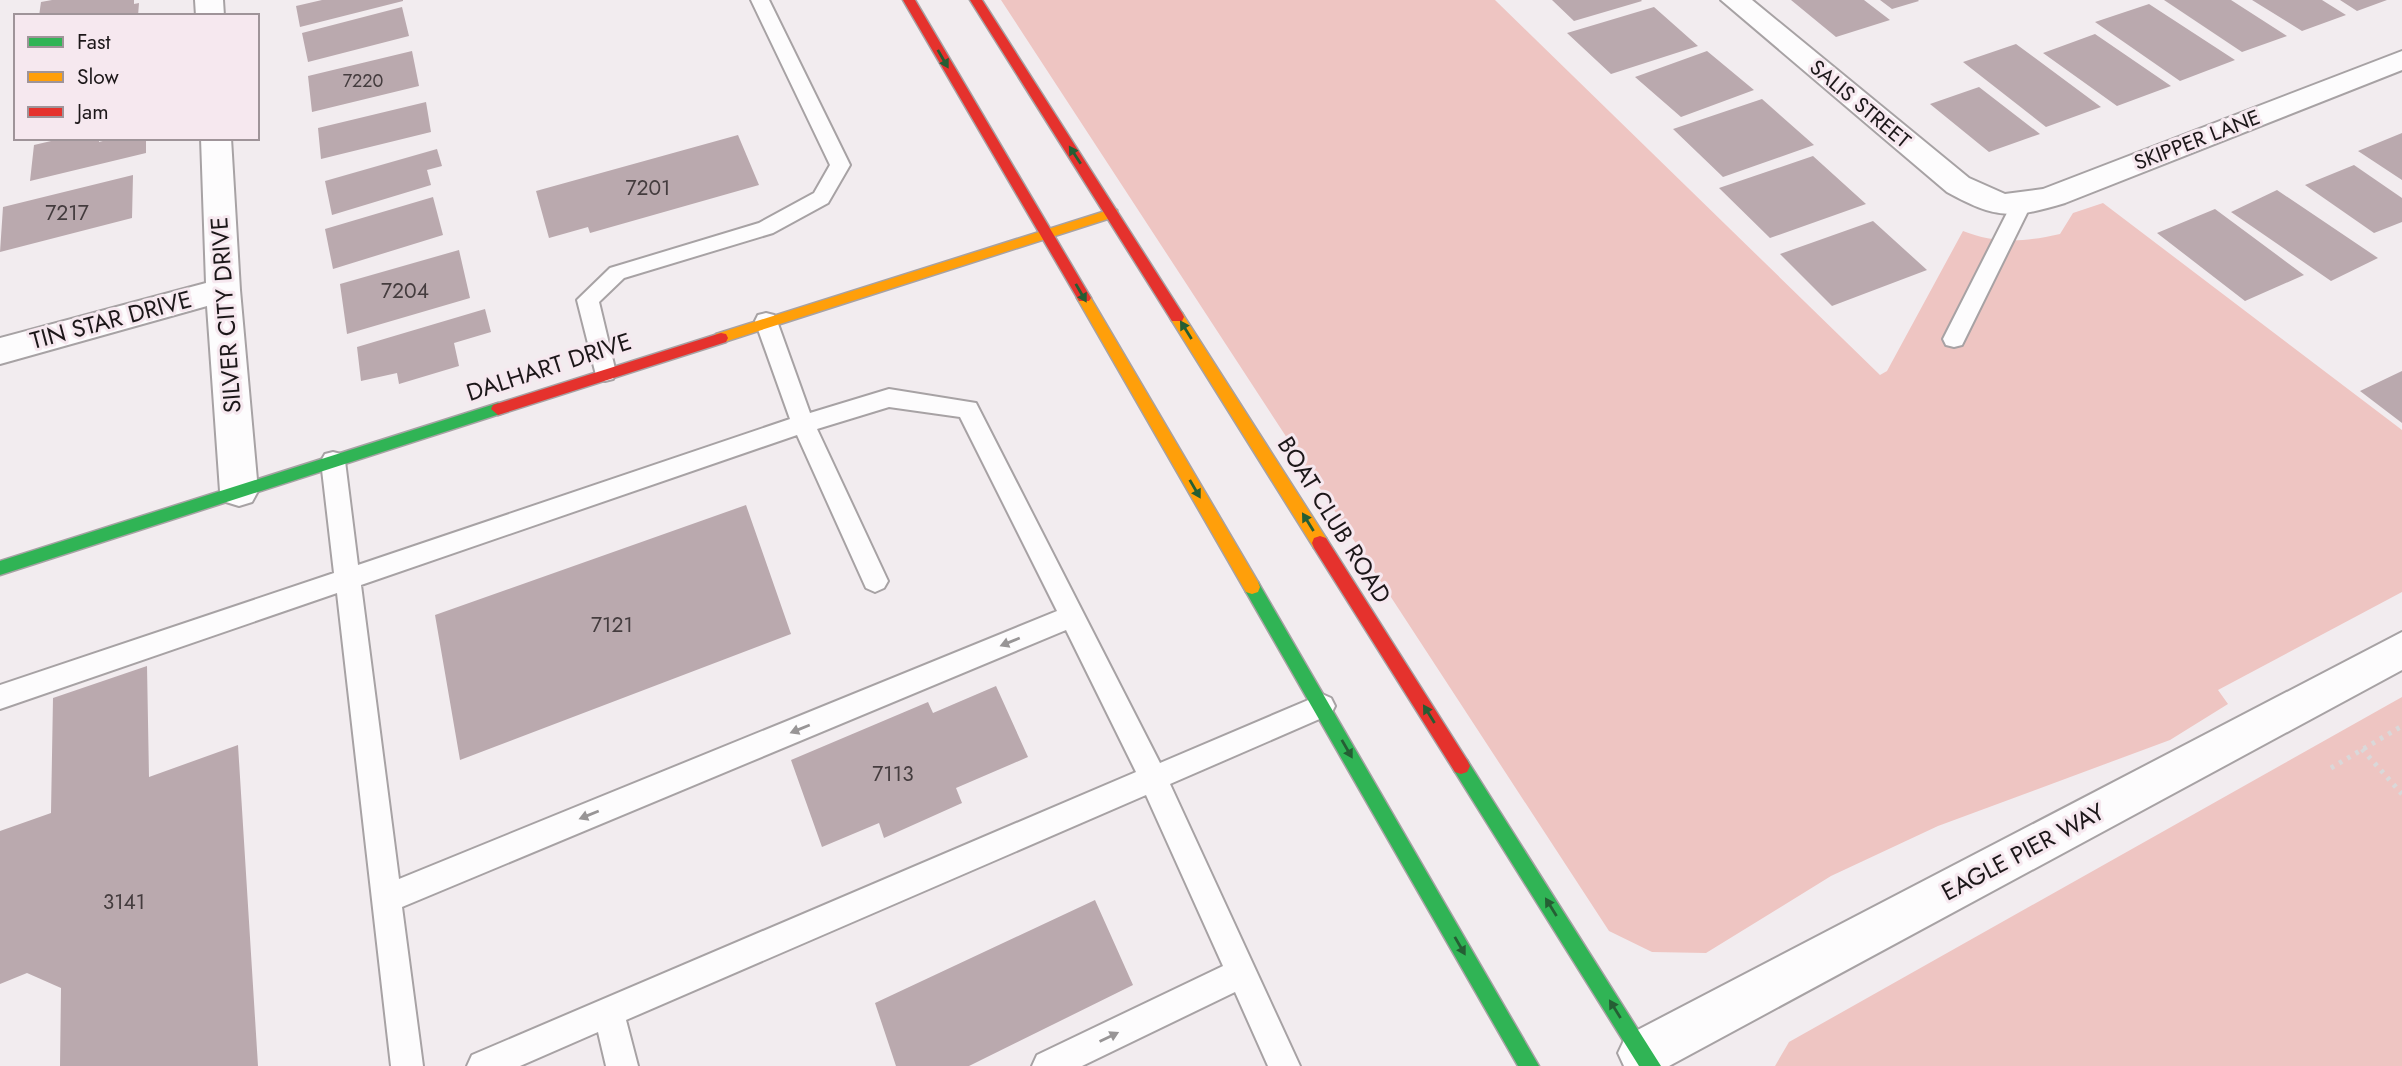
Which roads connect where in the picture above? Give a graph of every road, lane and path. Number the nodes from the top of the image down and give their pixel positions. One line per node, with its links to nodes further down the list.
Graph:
1 (760, 0): 15 (lane)
2 (909, 0): 10 (main road, one-way to 10)
3 (976, 0): 9 (main road, BOAT CLUB ROAD, one-way to 3)
4 (1735, 0): 7 (street, SALIS STREET)
5 (2402, 60): 8 (street, SKIPPER LANE)
6 (216, 140): 11 (street, SILVER CITY DRIVE)
7 (1990, 202): 8 (street, SKIPPER LANE)
8 (2020, 207): 13 (lane)
9 (1112, 213): 10 (main road, DALHART DRIVE); 34 (main road, BOAT CLUB ROAD, one-way to 9)
10 (1046, 234): 12 (main road, DALHART DRIVE); 25 (main road, one-way to 25)
11 (223, 290): 14 (street, TIN STAR DRIVE); 18 (street, SILVER CITY DRIVE)
12 (766, 321): 15 (main road, DALHART DRIVE); 16 (lane)
13 (1954, 339)
14 (0, 351)
15 (606, 373): 17 (main road, DALHART DRIVE)
16 (803, 424): 20 (lane); 21 (lane); 22 (lane)
17 (333, 461): 18 (main road, DALHART DRIVE); 20 (lane)
18 (239, 491): 19 (main road, DALHART DRIVE)
19 (0, 568)
20 (348, 580): 24 (lane); 31 (lane)
21 (875, 581)
22 (1073, 616): 29 (lane); 31 (lane, one-way to 31)
23 (2402, 650): 34 (street, EAGLE PIER WAY)
24 (0, 698)
25 (1322, 706): 29 (lane); 40 (main road, one-way to 40)
26 (2402, 726): 27 (path)
27 (2362, 749): 28 (path); 30 (path)
28 (2331, 768)
29 (1154, 779): 32 (lane); 33 (lane)
30 (2402, 794)
31 (386, 899): 35 (lane)
32 (1242, 973): 38 (lane, one-way to 32); 39 (lane)
33 (609, 1012): 36 (lane); 37 (lane)
34 (1647, 1060)
35 (407, 1066)
36 (483, 1066)
37 (622, 1066)
38 (1048, 1066)
39 (1284, 1066)
40 (1529, 1066)

